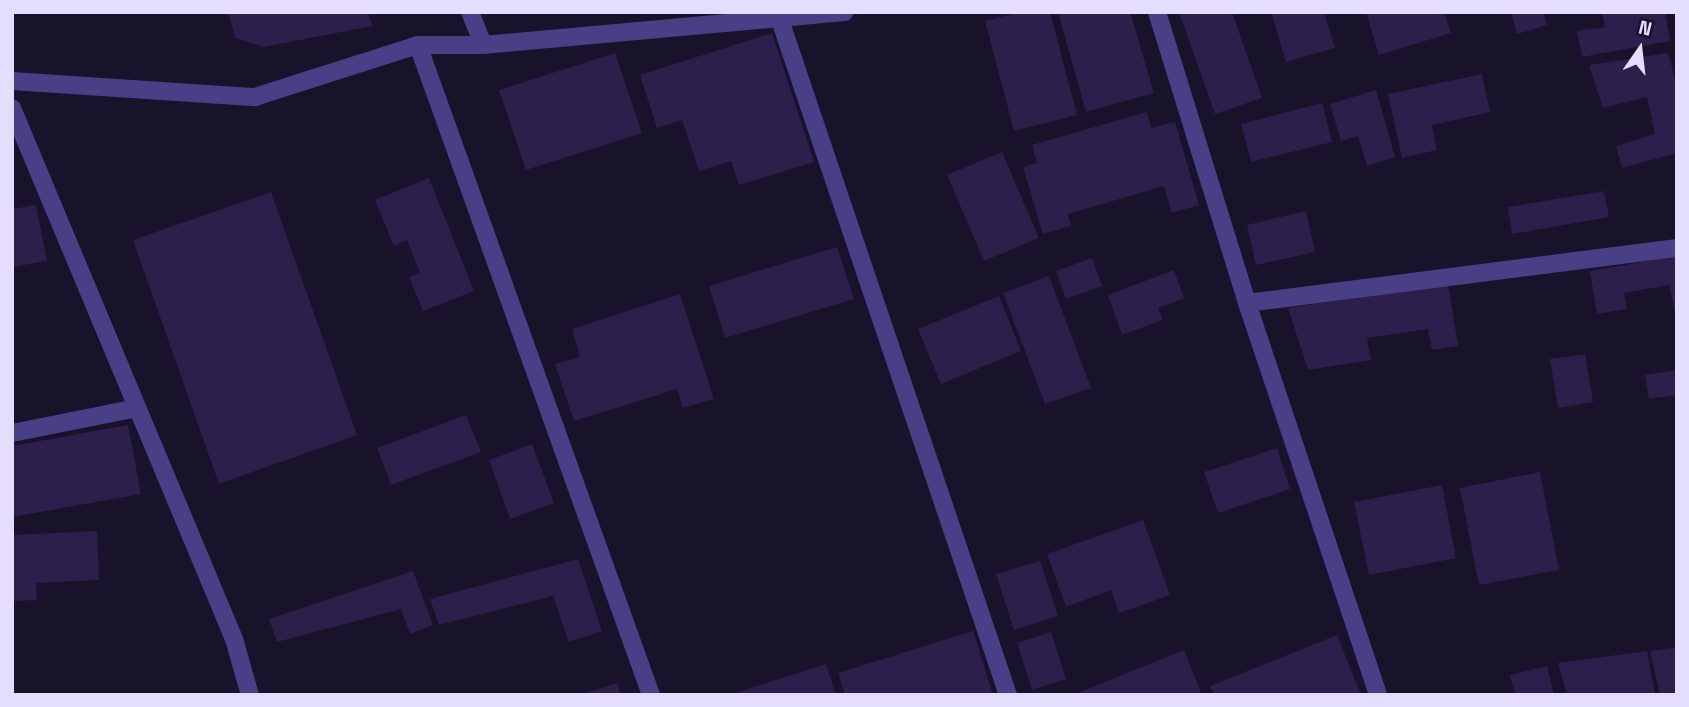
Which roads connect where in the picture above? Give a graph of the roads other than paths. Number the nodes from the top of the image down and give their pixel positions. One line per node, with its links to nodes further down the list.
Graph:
1 (470, 12): 7 (street)
2 (844, 12): 4 (street)
3 (1157, 12): 11 (street)
4 (835, 13): 5 (street)
5 (779, 17): 7 (street); 16 (street)
6 (418, 45): 7 (street); 8 (street); 15 (street)
7 (483, 45)
8 (12, 81)
9 (12, 108): 12 (street)
10 (1677, 248): 11 (street)
11 (1247, 303): 17 (street)
12 (137, 408): 13 (street); 14 (street)
13 (12, 433)
14 (250, 695)
15 (651, 695)
16 (1008, 695)
17 (1378, 695)

